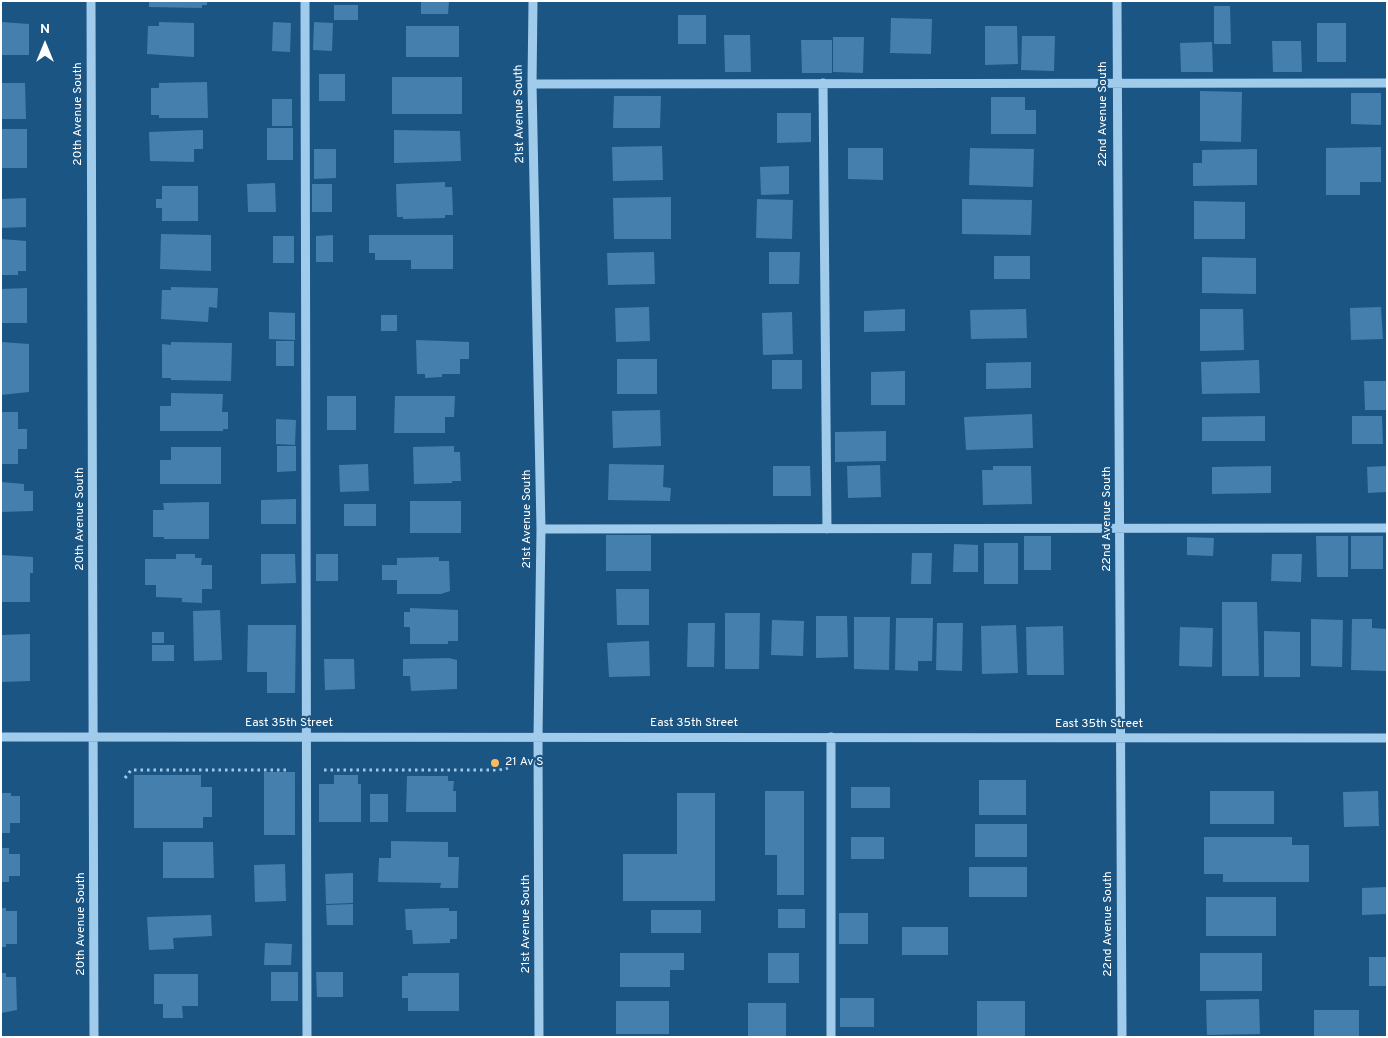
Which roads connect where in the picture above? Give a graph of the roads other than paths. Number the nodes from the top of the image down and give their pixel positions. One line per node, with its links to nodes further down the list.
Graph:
1 (91, 1): 13 (street, 20th Avenue South)
2 (305, 1): 14 (street)
3 (533, 1): 8 (street, 21st Avenue South)
4 (1117, 1): 5 (street, 22nd Avenue South)
5 (1116, 82): 6 (street); 7 (street); 12 (street, 22nd Avenue South)
6 (823, 83): 8 (street); 11 (street)
7 (1387, 83)
8 (532, 84): 10 (street, 21st Avenue South)
9 (1387, 528): 12 (street)
10 (541, 529): 11 (street); 15 (street, 21st Avenue South)
11 (827, 529): 12 (street)
12 (1121, 529): 18 (street, 22nd Avenue South)
13 (94, 736): 14 (street, East 35th Street); 16 (street, East 35th Street); 20 (street, 20th Avenue South)
14 (307, 736): 15 (street, East 35th Street); 21 (street)
15 (538, 736): 17 (street, East 35th Street); 22 (street, 21st Avenue South)
16 (1, 737)
17 (830, 737): 18 (street, East 35th Street); 23 (street)
18 (1122, 738): 19 (street, East 35th Street); 24 (street, 22nd Avenue South)
19 (1387, 738)
20 (94, 1037)
21 (307, 1037)
22 (540, 1037)
23 (831, 1037)
24 (1122, 1037)

